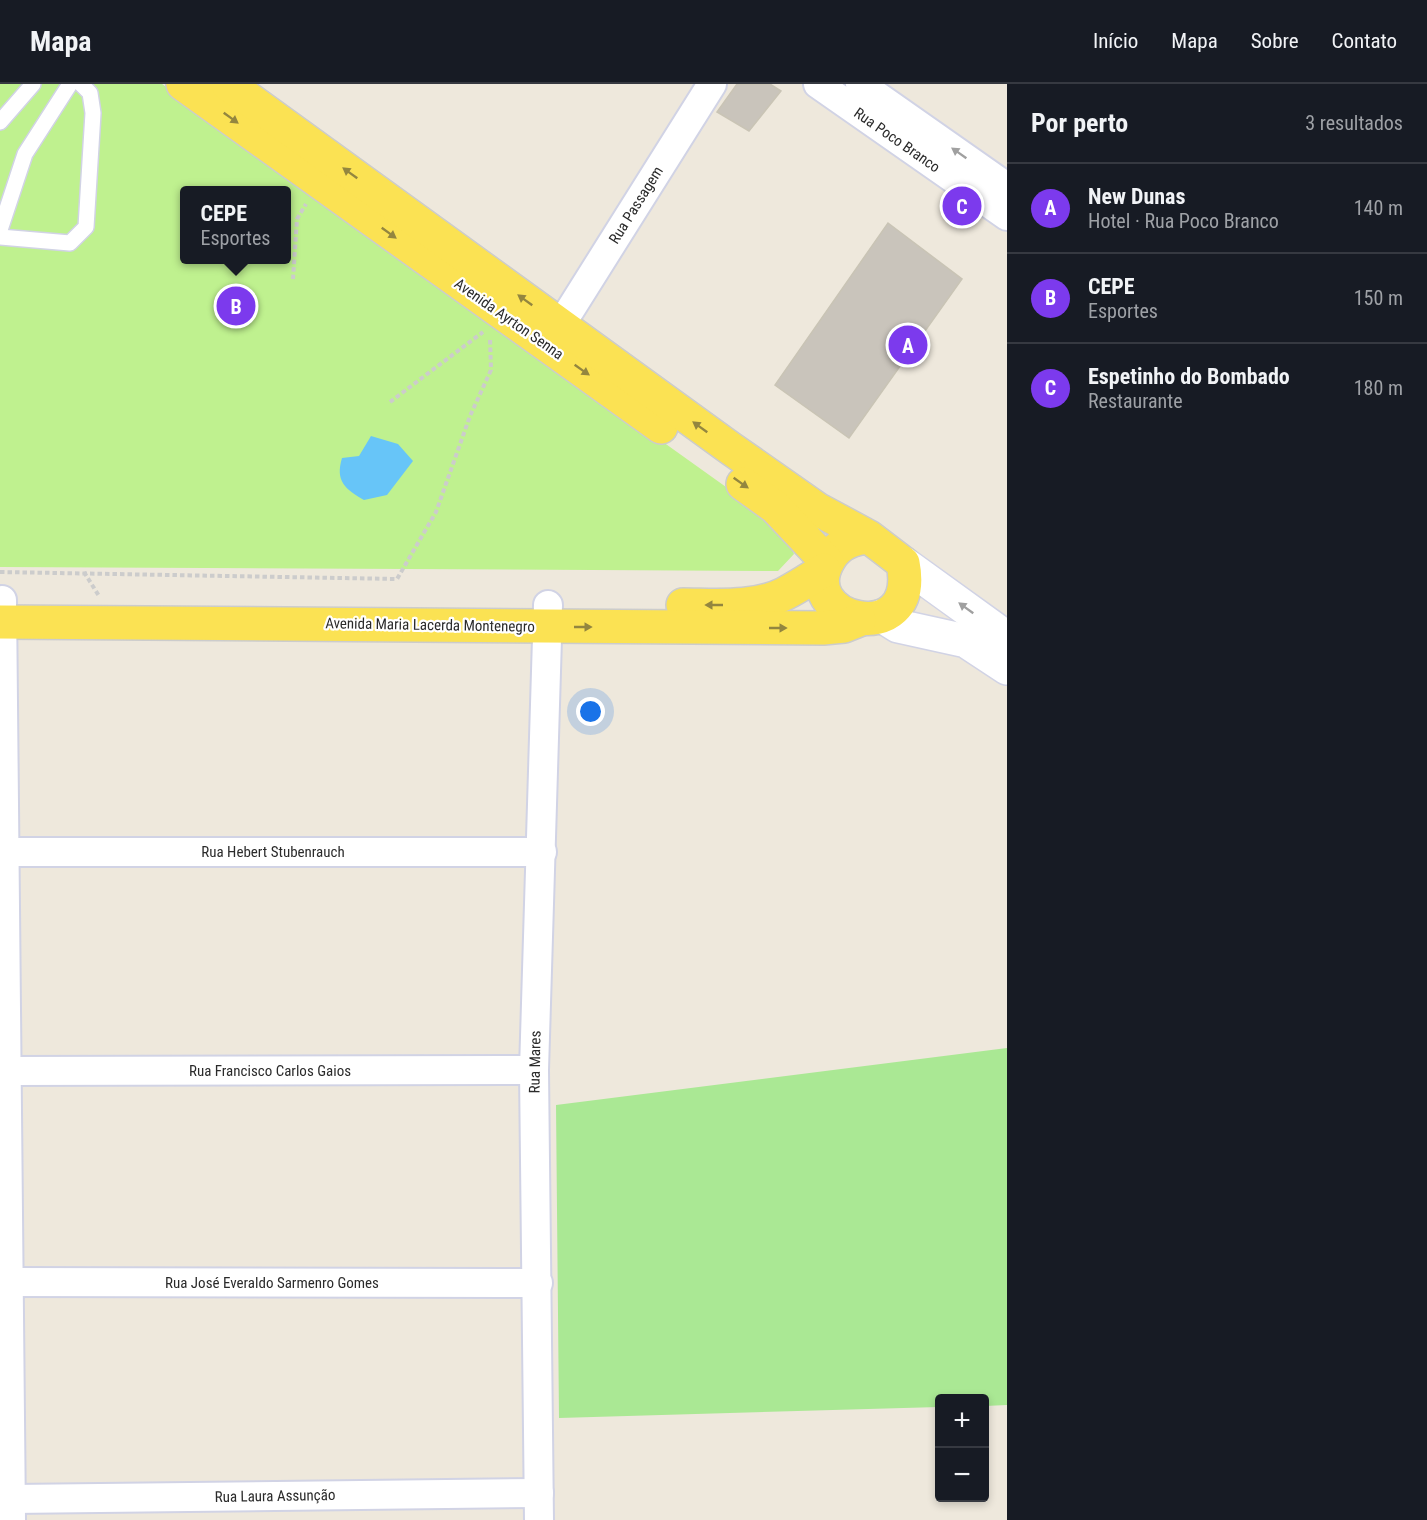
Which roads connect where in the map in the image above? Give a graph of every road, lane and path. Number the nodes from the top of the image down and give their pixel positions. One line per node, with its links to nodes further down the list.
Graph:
1 (33, 84): 9 (lane)
2 (70, 84): 13 (lane)
3 (81, 84): 14 (lane)
4 (183, 84): 18 (main road, Avenida Ayrton Senna, one-way to 18)
5 (228, 84): 16 (main road, Avenida Ayrton Senna, one-way to 5)
6 (712, 84): 16 (street, Rua Passagem)
7 (818, 84): 12 (street, Rua Poco Branco)
8 (860, 84): 10 (street, Rua Poco Branco, one-way to 8)
9 (0, 122)
10 (1007, 187)
11 (310, 200): 15 (path)
12 (1007, 216)
13 (0, 230)
14 (0, 237)
15 (293, 279)
16 (560, 326): 19 (main road, Avenida Ayrton Senna, one-way to 16)
17 (390, 402): 22 (path)
18 (806, 537): 21 (main road, Avenida Ayrton Senna); 23 (main road)
19 (869, 537): 20 (main road); 21 (main road)
20 (903, 563): 27 (main road); 28 (street, one-way to 20)
21 (826, 566): 23 (main road, Avenida Maria Lacerda Montenegro); 27 (main road)
22 (84, 572): 24 (path); 25 (path)
23 (771, 598): 26 (main road, Avenida Maria Lacerda Montenegro, one-way to 26)
24 (102, 602): 25 (main road, Avenida Maria Lacerda Montenegro); 26 (main road, Avenida Maria Lacerda Montenegro)
25 (1, 603): 26 (main road, Avenida Maria Lacerda Montenegro); 30 (street)
26 (548, 616): 27 (main road, Avenida Maria Lacerda Montenegro, one-way to 27); 31 (street, Rua Mares)
27 (870, 618): 29 (street)
28 (1007, 638)
29 (1007, 668)
30 (4, 852): 31 (street, Rua Hebert Stubenrauch); 32 (street)
31 (542, 852): 33 (street, Rua Mares)
32 (6, 1071): 33 (street, Rua Francisco Carlos Gaios); 34 (street)
33 (534, 1071): 35 (street, Rua Mares)
34 (7, 1282): 35 (street, Rua José Everaldo Sarmenro Gomes); 37 (street)
35 (538, 1283): 36 (street, Rua Mares)
36 (539, 1507): 37 (street, Rua Laura Assunção)
37 (11, 1510)

